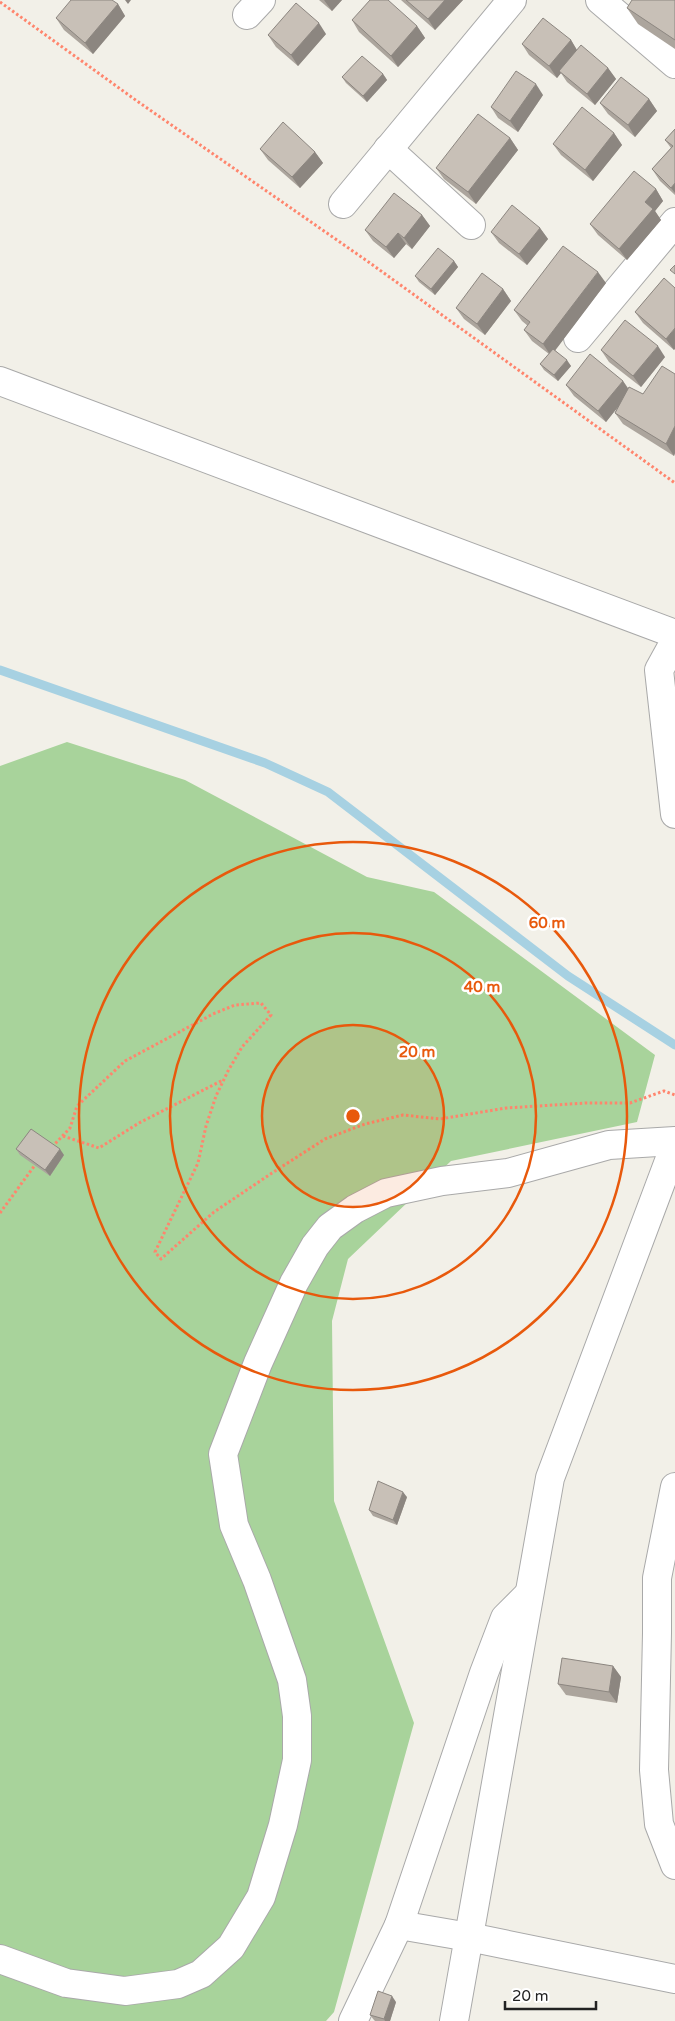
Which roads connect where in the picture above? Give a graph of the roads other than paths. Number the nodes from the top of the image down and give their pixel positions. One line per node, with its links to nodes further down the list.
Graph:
1 (512, 0): 4 (street)
2 (600, 0): 3 (street)
3 (675, 64)
4 (388, 149): 5 (street); 7 (street)
5 (343, 204)
6 (675, 222): 8 (street)
7 (471, 225)
8 (578, 338)
9 (0, 381): 10 (street)
10 (675, 634)
11 (675, 641): 12 (street)
12 (675, 814)
13 (675, 1143): 15 (street); 19 (street)
14 (675, 1487): 16 (street)
15 (528, 1596): 17 (street); 18 (street)
16 (675, 1866)
17 (399, 1925): 18 (street); 21 (street)
18 (469, 1937): 20 (street); 22 (street)
19 (0, 1959)
20 (675, 1978)
21 (353, 2021)
22 (454, 2021)

